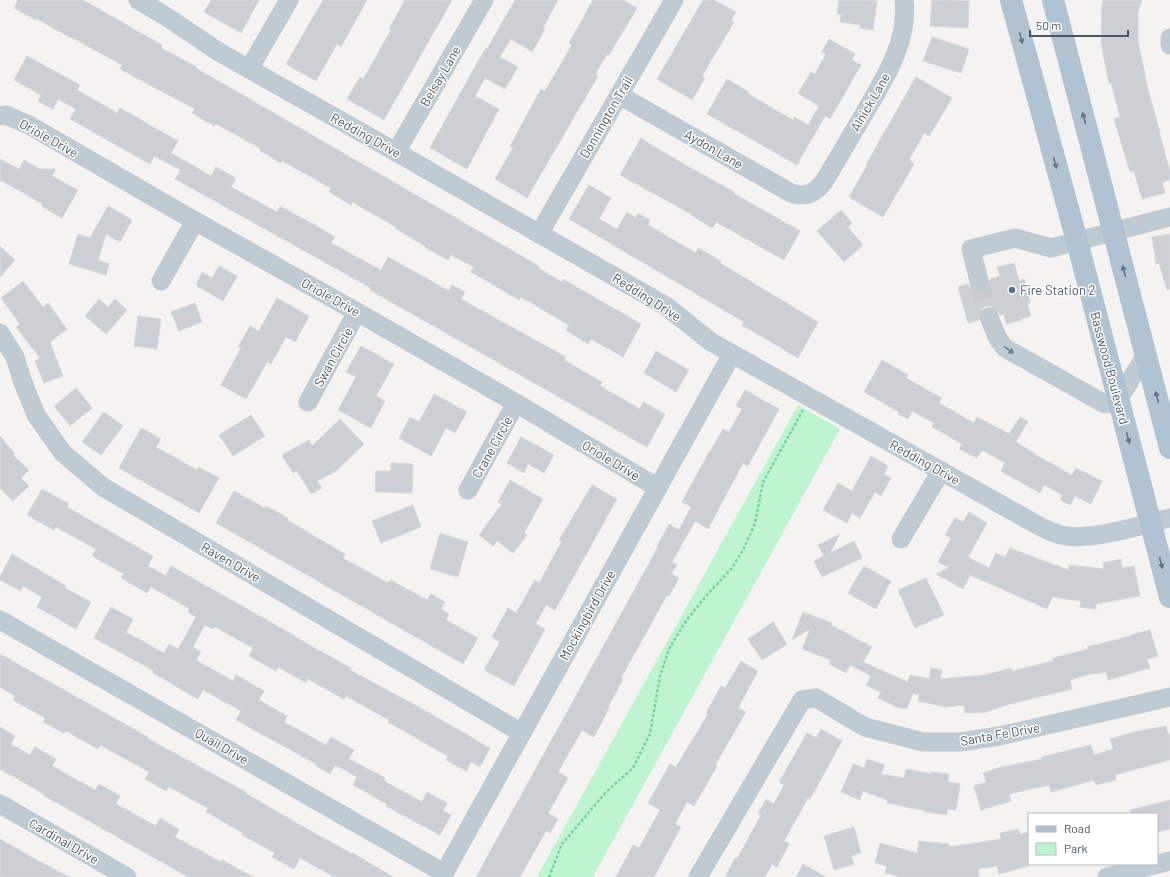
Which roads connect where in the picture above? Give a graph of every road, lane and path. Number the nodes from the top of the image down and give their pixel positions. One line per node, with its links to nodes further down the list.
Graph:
1 (138, 0): 10 (street, Redding Drive)
2 (289, 0): 10 (street)
3 (484, 0): 13 (street, Belsay Lane)
4 (674, 0): 11 (street, Donnington Trail)
5 (904, 0): 14 (street, Alnick Lane)
6 (1011, 0): 19 (main road, Basswood Boulevard, one-way to 19)
7 (1052, 0): 17 (main road, one-way to 7)
8 (1170, 38): 9 (street)
9 (1170, 45)
10 (249, 69): 13 (street, Redding Drive)
11 (619, 95): 14 (street, Aydon Lane); 18 (street, Donnington Trail)
12 (0, 116): 16 (street, Oriole Drive)
13 (396, 152): 18 (street, Redding Drive)
14 (810, 194)
15 (1170, 217): 17 (street)
16 (195, 221): 20 (street); 22 (street, Oriole Drive)
17 (1113, 232): 19 (street); 26 (main road, one-way to 17)
18 (539, 234): 25 (street, Redding Drive)
19 (1077, 241): 21 (street); 28 (main road, Basswood Boulevard)
20 (161, 281)
21 (979, 281)
22 (357, 312): 29 (street, Swan Circle); 30 (street, Oriole Drive)
23 (989, 317): 28 (street, one-way to 28)
24 (0, 333): 40 (street, Raven Drive)
25 (732, 354): 27 (street, Redding Drive); 33 (street, Mockingbird Drive)
26 (1146, 355): 28 (street); 31 (main road, one-way to 26)
27 (810, 397): 32 (street, Redding Drive); 47 (path)
28 (1118, 400): 35 (main road, Basswood Boulevard, one-way to 35)
29 (308, 402)
30 (516, 403): 33 (street, Oriole Drive); 34 (street, Crane Circle)
31 (1170, 448)
32 (941, 471): 35 (street, Redding Drive); 36 (street)
33 (658, 488): 40 (street, Mockingbird Drive)
34 (468, 490)
35 (1160, 520): 37 (main road, Basswood Boulevard, one-way to 37)
36 (901, 539)
37 (1170, 597)
38 (0, 620): 45 (street, Quail Drive)
39 (1170, 696): 48 (street, Santa Fe Drive)
40 (522, 733): 45 (street, Mockingbird Drive)
41 (0, 804): 46 (street, Cardinal Drive)
42 (1170, 861): 43 (street)
43 (1158, 864)
44 (1154, 865): 49 (street)
45 (443, 875)
46 (128, 877)
47 (548, 877)
48 (698, 877)
49 (1107, 877)

